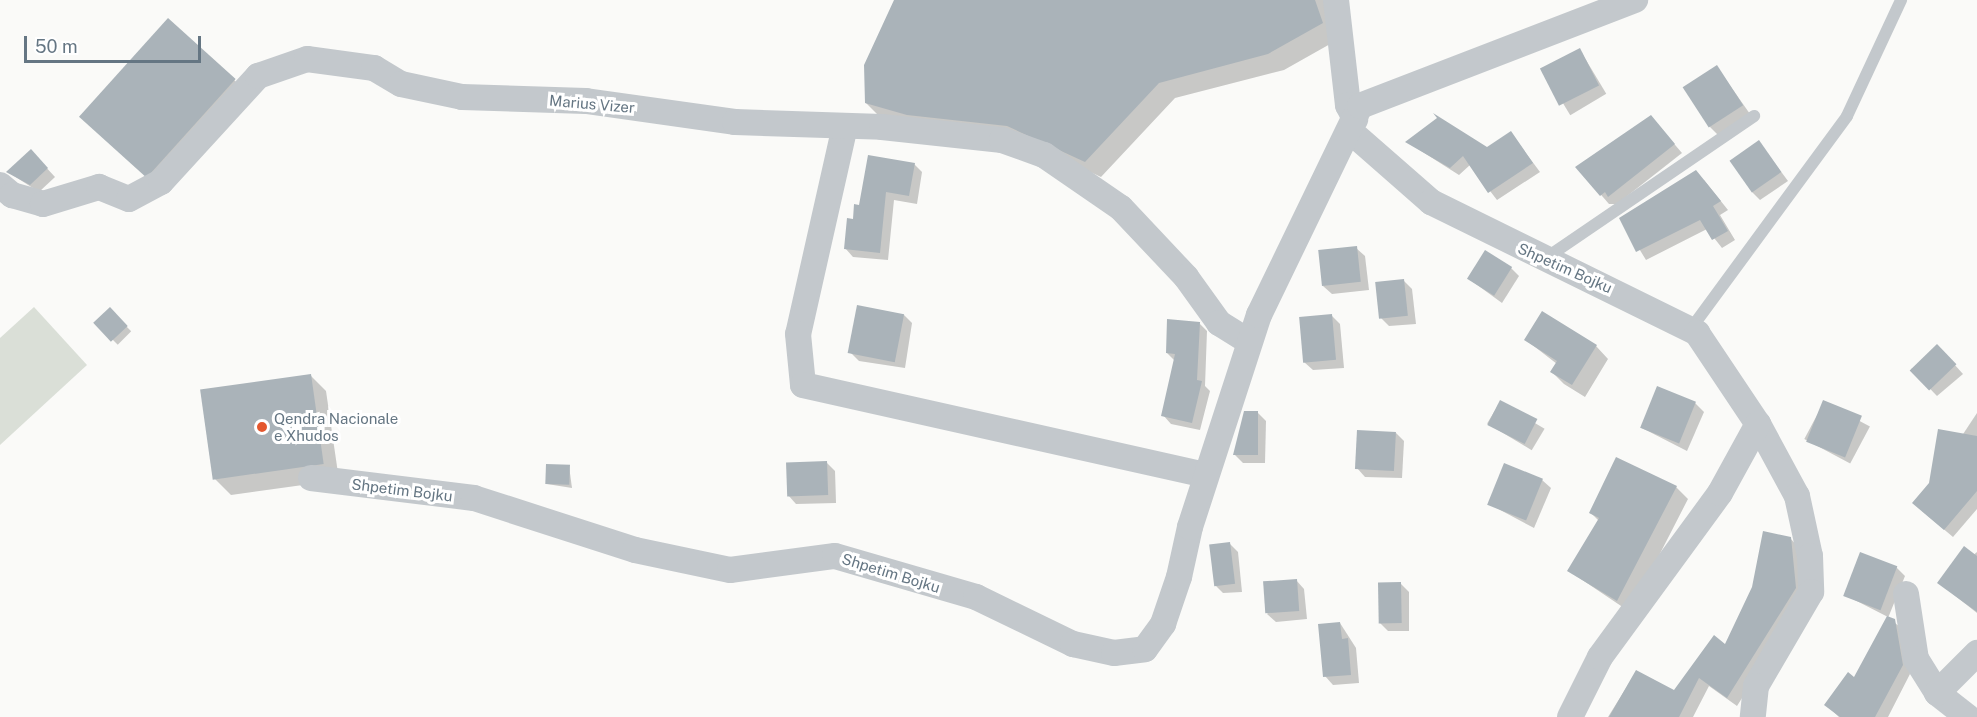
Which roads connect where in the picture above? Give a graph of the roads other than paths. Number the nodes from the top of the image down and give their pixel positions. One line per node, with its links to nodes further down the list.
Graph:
1 (1336, 0): 5 (street)
2 (1635, 0): 5 (street, Shpetim Bojku)
3 (1901, 0): 9 (lane)
4 (1754, 116): 8 (lane)
5 (1352, 125): 8 (street, Shpetim Bojku); 10 (street, Shpetim Bojku)
6 (845, 126): 7 (street, Marius Vizer); 10 (street, Marius Vizer); 12 (street)
7 (6, 190)
8 (1546, 258): 9 (street, Shpetim Bojku)
9 (1690, 330): 11 (street, Shpetim Bojku)
10 (1250, 342): 12 (street, Shpetim Bojku)
11 (1758, 424): 17 (street); 18 (street, Shpetim Bojku)
12 (1206, 475): 13 (street, Shpetim Bojku)
13 (311, 478)
14 (1906, 594): 16 (street)
15 (1977, 653): 16 (street)
16 (1937, 693): 19 (street)
17 (1570, 717)
18 (1753, 717)
19 (1968, 717)

